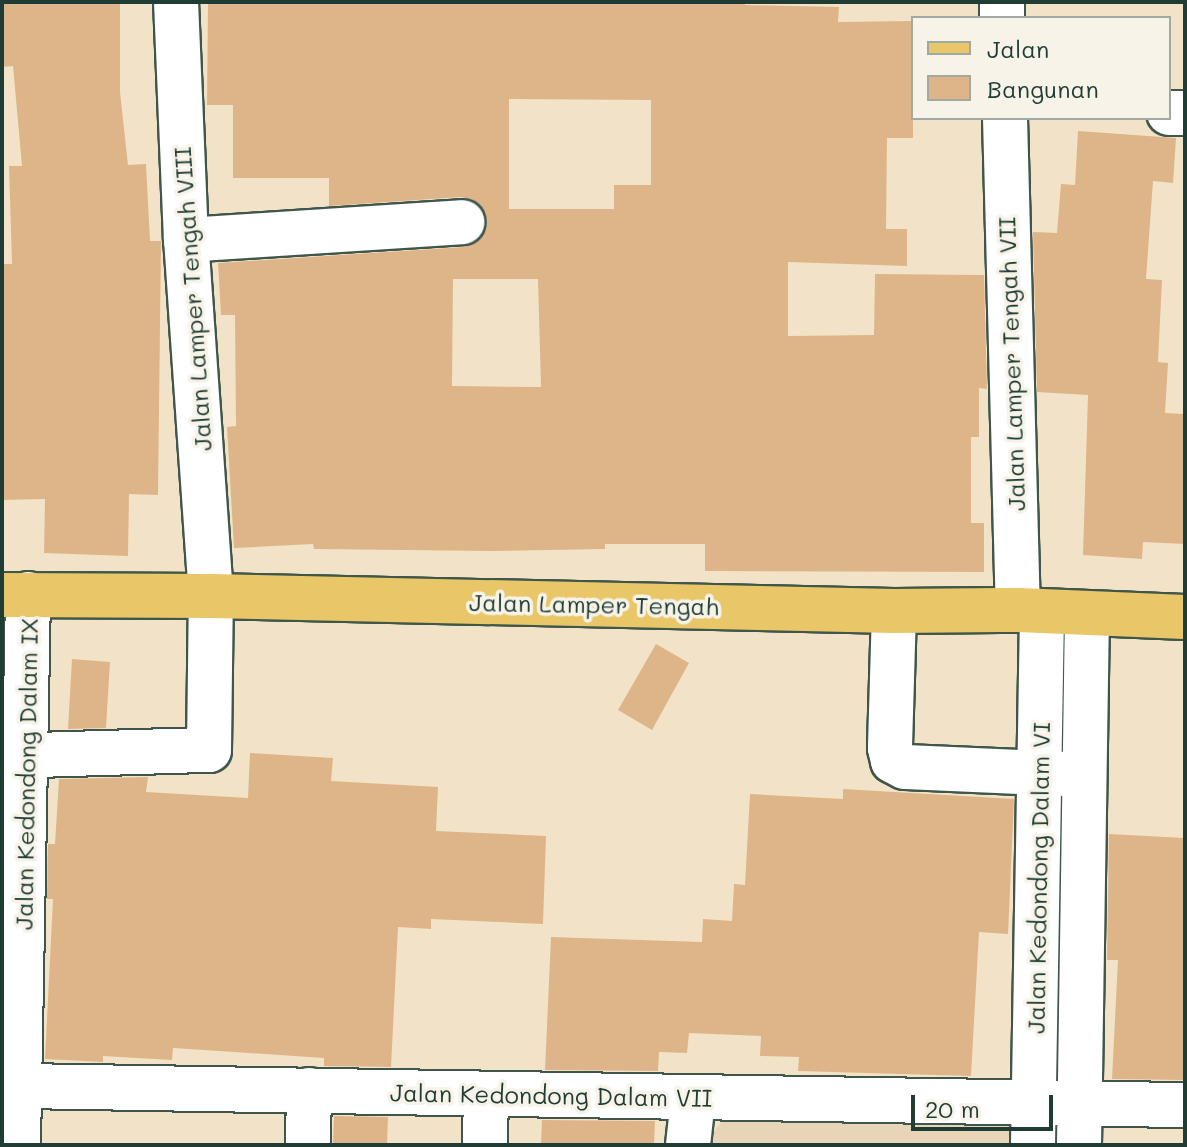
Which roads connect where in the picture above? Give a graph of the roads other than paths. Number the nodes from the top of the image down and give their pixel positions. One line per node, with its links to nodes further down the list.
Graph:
1 (176, 2): 4 (street, Jalan Lamper Tengah VIII)
2 (1005, 120): 8 (street, Jalan Lamper Tengah VII)
3 (462, 222): 4 (street)
4 (186, 240): 6 (street, Jalan Lamper Tengah VIII)
5 (15, 594): 6 (main road, Jalan Lamper Tengah); 11 (street, Jalan Kedondong Dalam IX)
6 (211, 596): 7 (main road, Jalan Lamper Tengah); 11 (street, Jalan Lamper Tengah VIII)
7 (894, 611): 8 (main road, Jalan Lamper Tengah); 12 (street)
8 (1030, 611): 9 (main road, Jalan Lamper Tengah); 12 (street, Jalan Kedondong Dalam VI)
9 (1087, 615): 10 (main road, Jalan Lamper Tengah); 13 (street, Jalan Kedondong Dalam VI)
10 (1185, 617)
11 (13, 757): 14 (street, Jalan Kedondong Dalam IX)
12 (1039, 773): 13 (street); 18 (street, Jalan Kedondong Dalam VI)
13 (1084, 774): 20 (street, Jalan Kedondong Dalam VI)
14 (21, 1086): 15 (street, Jalan Kedondong Dalam VII); 21 (street, Jalan Kedondong Dalam IX)
15 (309, 1090): 16 (street, Jalan Kedondong Dalam VII); 22 (street)
16 (486, 1094): 17 (street, Jalan Kedondong Dalam VII); 23 (street)
17 (693, 1099): 18 (street, Jalan Kedondong Dalam VII); 24 (street)
18 (1036, 1102): 20 (street, Jalan Kedondong Dalam VII); 25 (street, Jalan Kedondong Dalam VI)
19 (1185, 1105): 20 (street, Jalan Kedondong Dalam VII)
20 (1080, 1124)
21 (18, 1145)
22 (308, 1145)
23 (485, 1145)
24 (688, 1145)
25 (1033, 1145)

